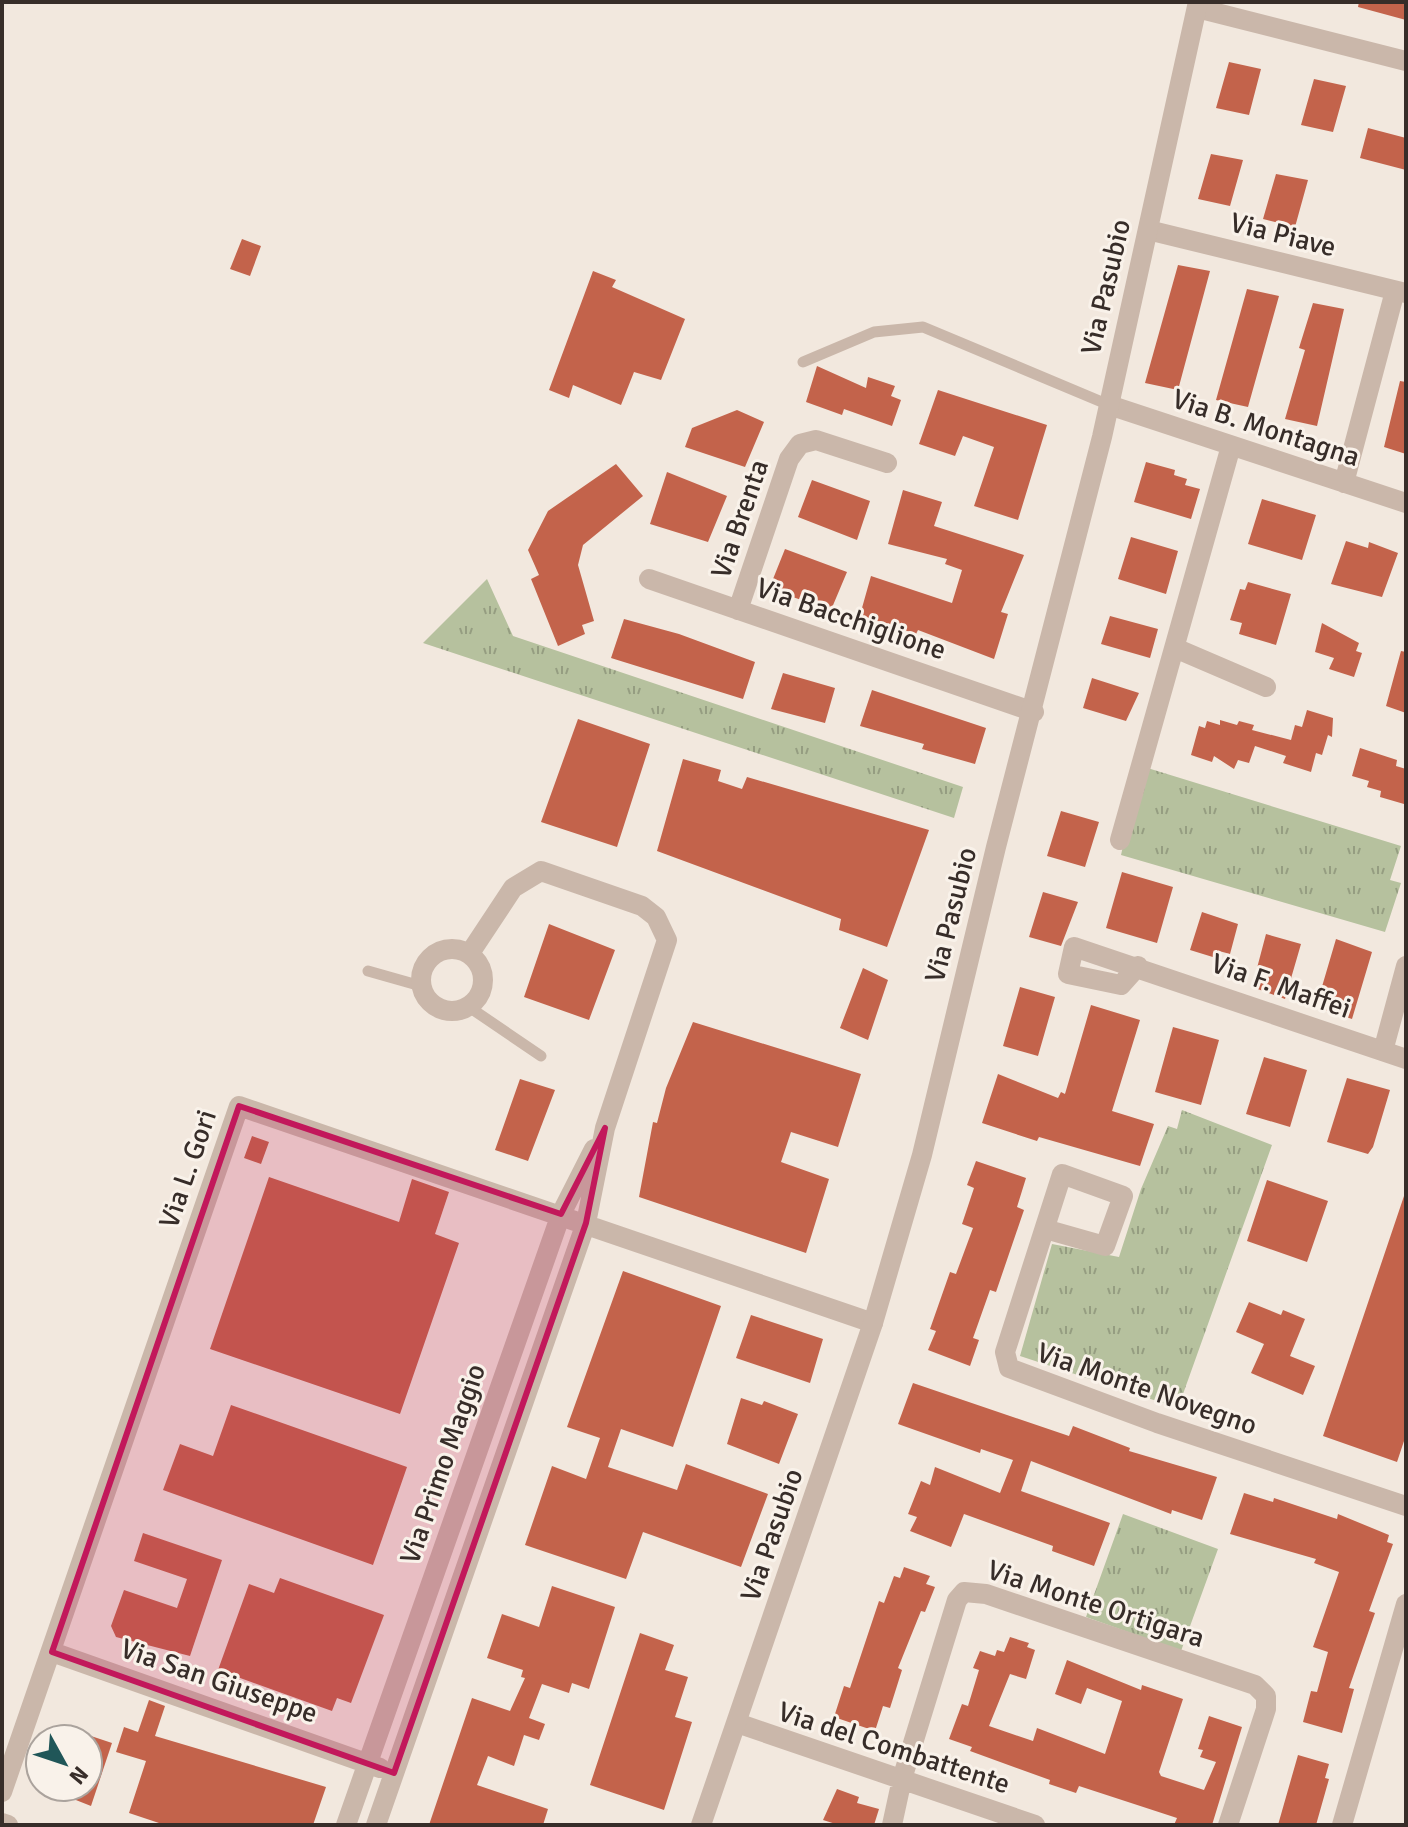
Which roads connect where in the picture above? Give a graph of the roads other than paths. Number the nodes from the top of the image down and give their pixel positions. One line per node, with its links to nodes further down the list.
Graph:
1 (1198, 5): 2 (street); 3 (street, Via Pasubio)
2 (1406, 61)
3 (1148, 230): 4 (street, Via Piave); 6 (street, Via Pasubio)
4 (1401, 292): 9 (street)
5 (803, 362): 6 (lane)
6 (1109, 405): 7 (street, Via B. Montagna); 15 (street, Via Pasubio)
7 (1231, 446): 9 (street, Via B. Montagna); 13 (street)
8 (887, 463): 12 (street, Via Brenta)
9 (1344, 483): 10 (street, Via B. Montagna)
10 (1406, 503)
11 (649, 579): 12 (street, Via Bacchiglione)
12 (738, 610): 15 (street, Via Bacchiglione)
13 (1175, 648): 14 (street); 16 (street)
14 (1266, 687)
15 (1034, 712): 30 (street, Via Pasubio)
16 (1120, 840)
17 (470, 953): 21 (street); 22 (street); 26 (street, Via Primo Maggio)
18 (1138, 966): 23 (street, Via F. Maffei)
19 (1406, 966): 23 (street)
20 (368, 971): 21 (lane)
21 (421, 986): 22 (street)
22 (469, 1007): 24 (lane)
23 (1383, 1051): 25 (street, Via F. Maffei)
24 (541, 1056)
25 (1406, 1059)
26 (605, 1128): 27 (street, Via Primo Maggio); 28 (street, Via Primo Maggio)
27 (561, 1214): 28 (street, Via L. Gori); 31 (street, Via Primo Maggio); 35 (street, Via L. Gori)
28 (586, 1223): 30 (street, Via L. Gori); 32 (street, Via Primo Maggio)
29 (1045, 1229): 33 (street, Via Monte Novegno)
30 (873, 1323): 36 (street, Via Pasubio)
31 (483, 1436): 32 (street); 37 (street, Via Primo Maggio)
32 (509, 1446): 38 (street, Via Primo Maggio)
33 (1406, 1506)
34 (1406, 1604): 49 (street)
35 (52, 1652): 37 (street, Via San Giuseppe); 40 (street, Via L. Gori)
36 (737, 1723): 39 (street, Via del Combattente); 45 (street, Via Pasubio)
37 (367, 1763): 38 (street, Via San Giuseppe); 43 (street, Via Primo Maggio)
38 (394, 1773): 44 (street, Via Primo Maggio)
39 (902, 1779): 46 (street); 47 (street, Via del Combattente); 48 (street, Via Monte Ortigara)
40 (2, 1792)
41 (2, 1823): 42 (street)
42 (8, 1825)
43 (346, 1825)
44 (376, 1825)
45 (701, 1825)
46 (892, 1825)
47 (1035, 1825)
48 (1228, 1825)
49 (1342, 1825)

